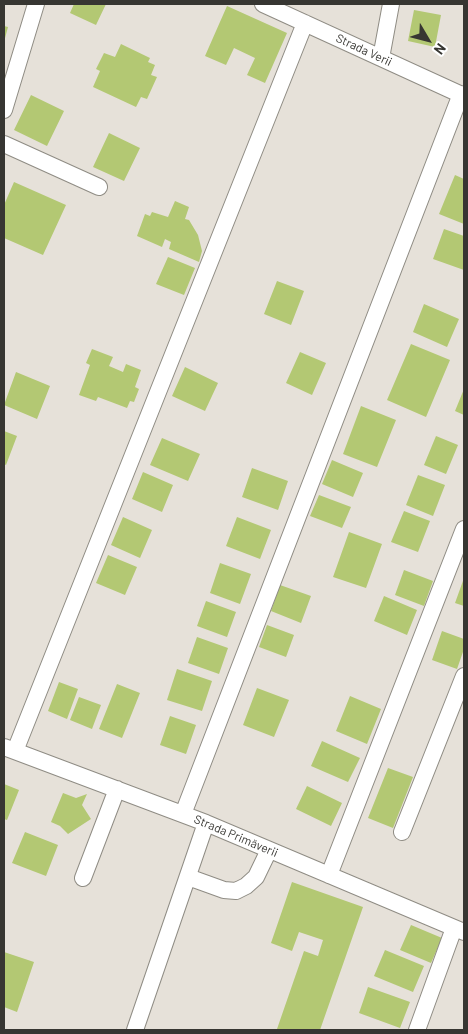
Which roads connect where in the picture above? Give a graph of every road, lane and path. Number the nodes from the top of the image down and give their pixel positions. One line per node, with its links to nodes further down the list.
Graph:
1 (36, 4): 7 (street)
2 (264, 4): 4 (street, Strada Verii)
3 (392, 4): 5 (street)
4 (305, 23): 5 (street, Strada Verii); 12 (street)
5 (381, 58): 6 (street, Strada Verii)
6 (462, 95): 14 (street)
7 (4, 110)
8 (4, 144): 9 (street)
9 (99, 187)
10 (464, 529): 18 (street)
11 (464, 676): 16 (street)
12 (10, 749): 13 (street, Strada Primăverii)
13 (117, 789): 14 (street, Strada Primăverii); 20 (street)
14 (182, 814): 15 (street, Strada Primăverii)
15 (206, 823): 17 (street, Strada Primăverii); 19 (street)
16 (402, 832)
17 (269, 850): 18 (street, Strada Primăverii); 19 (street)
18 (330, 875): 21 (street, Strada Primăverii)
19 (188, 876): 22 (street)
20 (83, 878)
21 (459, 930): 23 (street)
22 (135, 1030)
23 (417, 1030)

